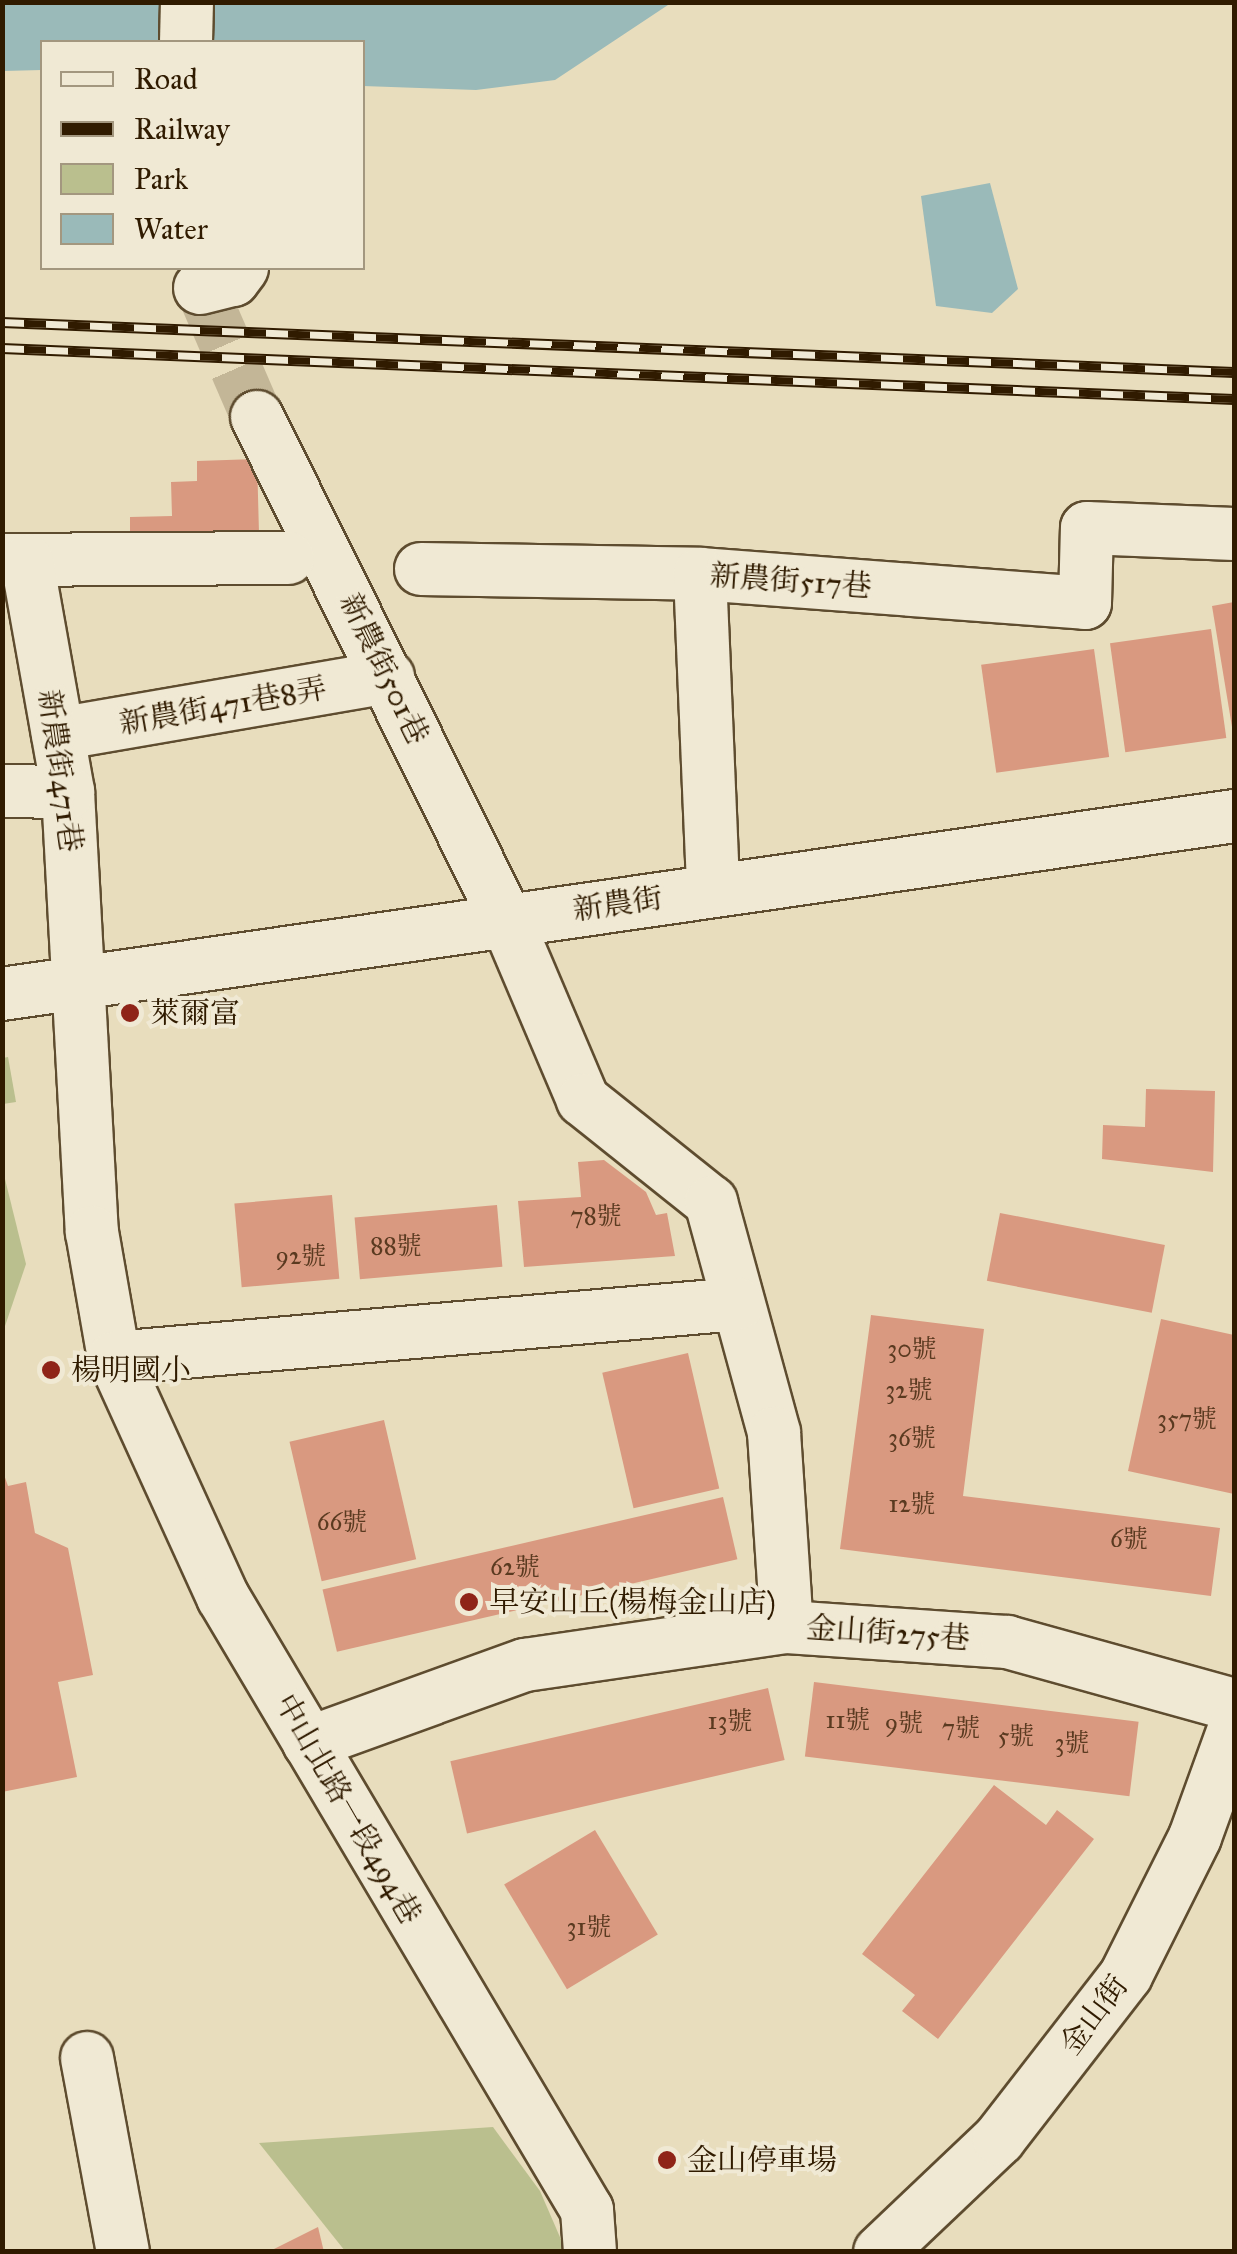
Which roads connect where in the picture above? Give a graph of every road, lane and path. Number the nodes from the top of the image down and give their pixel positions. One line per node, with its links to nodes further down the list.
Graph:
1 (187, 2): 2 (street)
2 (186, 40)
3 (258, 417): 9 (street, 新農街501巷)
4 (1234, 534): 8 (street, 新農街517巷)
5 (288, 558): 6 (street)
6 (15, 560): 10 (street, 新農街471巷)
7 (421, 569): 8 (street, 新農街517巷)
8 (700, 574): 14 (street)
9 (388, 678): 10 (street, 新農街471巷8弄); 15 (street, 新農街501巷)
10 (58, 734): 12 (street, 新農街471巷)
11 (2, 790): 12 (street)
12 (68, 792): 16 (street, 新農街471巷)
13 (1234, 816): 14 (street, 新農街)
14 (714, 890): 15 (street, 新農街)
15 (508, 922): 16 (street, 新農街); 18 (street, 新農街501巷)
16 (81, 982): 17 (street, 新農街); 19 (street, 中山北路一段494巷)
17 (2, 994)
18 (738, 1304): 19 (street); 20 (street, 新農街501巷)
19 (114, 1358): 23 (street, 中山北路一段494巷)
20 (787, 1627): 21 (street, 金山街275巷); 23 (street, 金山街275巷)
21 (1234, 1705)
22 (1234, 1729): 27 (street, 金山街)
23 (309, 1744): 26 (street, 中山北路一段494巷)
24 (87, 2058): 25 (street)
25 (123, 2252)
26 (590, 2252)
27 (880, 2252)

